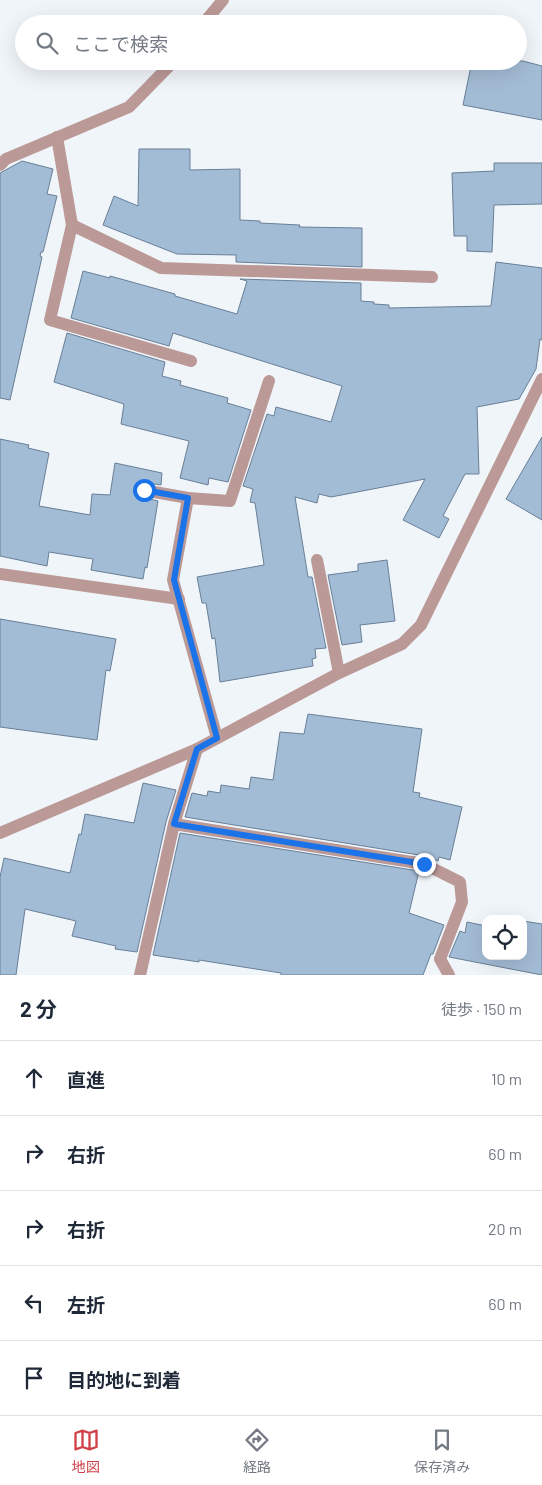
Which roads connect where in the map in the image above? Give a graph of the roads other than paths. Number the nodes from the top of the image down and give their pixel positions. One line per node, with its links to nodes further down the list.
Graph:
1 (223, 0): 2 (street)
2 (210, 15)
3 (165, 70): 4 (street)
4 (57, 137): 5 (street); 6 (street)
5 (0, 165)
6 (72, 225): 7 (street); 8 (street)
7 (432, 277)
8 (191, 361)
9 (542, 379): 16 (street)
10 (268, 381): 12 (street)
11 (144, 490): 12 (street)
12 (188, 498): 15 (street)
13 (316, 560): 16 (street)
14 (0, 574): 15 (street)
15 (179, 599): 17 (street)
16 (339, 673): 17 (street)
17 (217, 738): 18 (street)
18 (197, 749): 19 (street); 20 (street)
19 (174, 824): 21 (street); 22 (street)
20 (0, 832)
21 (140, 975)
22 (449, 975)

